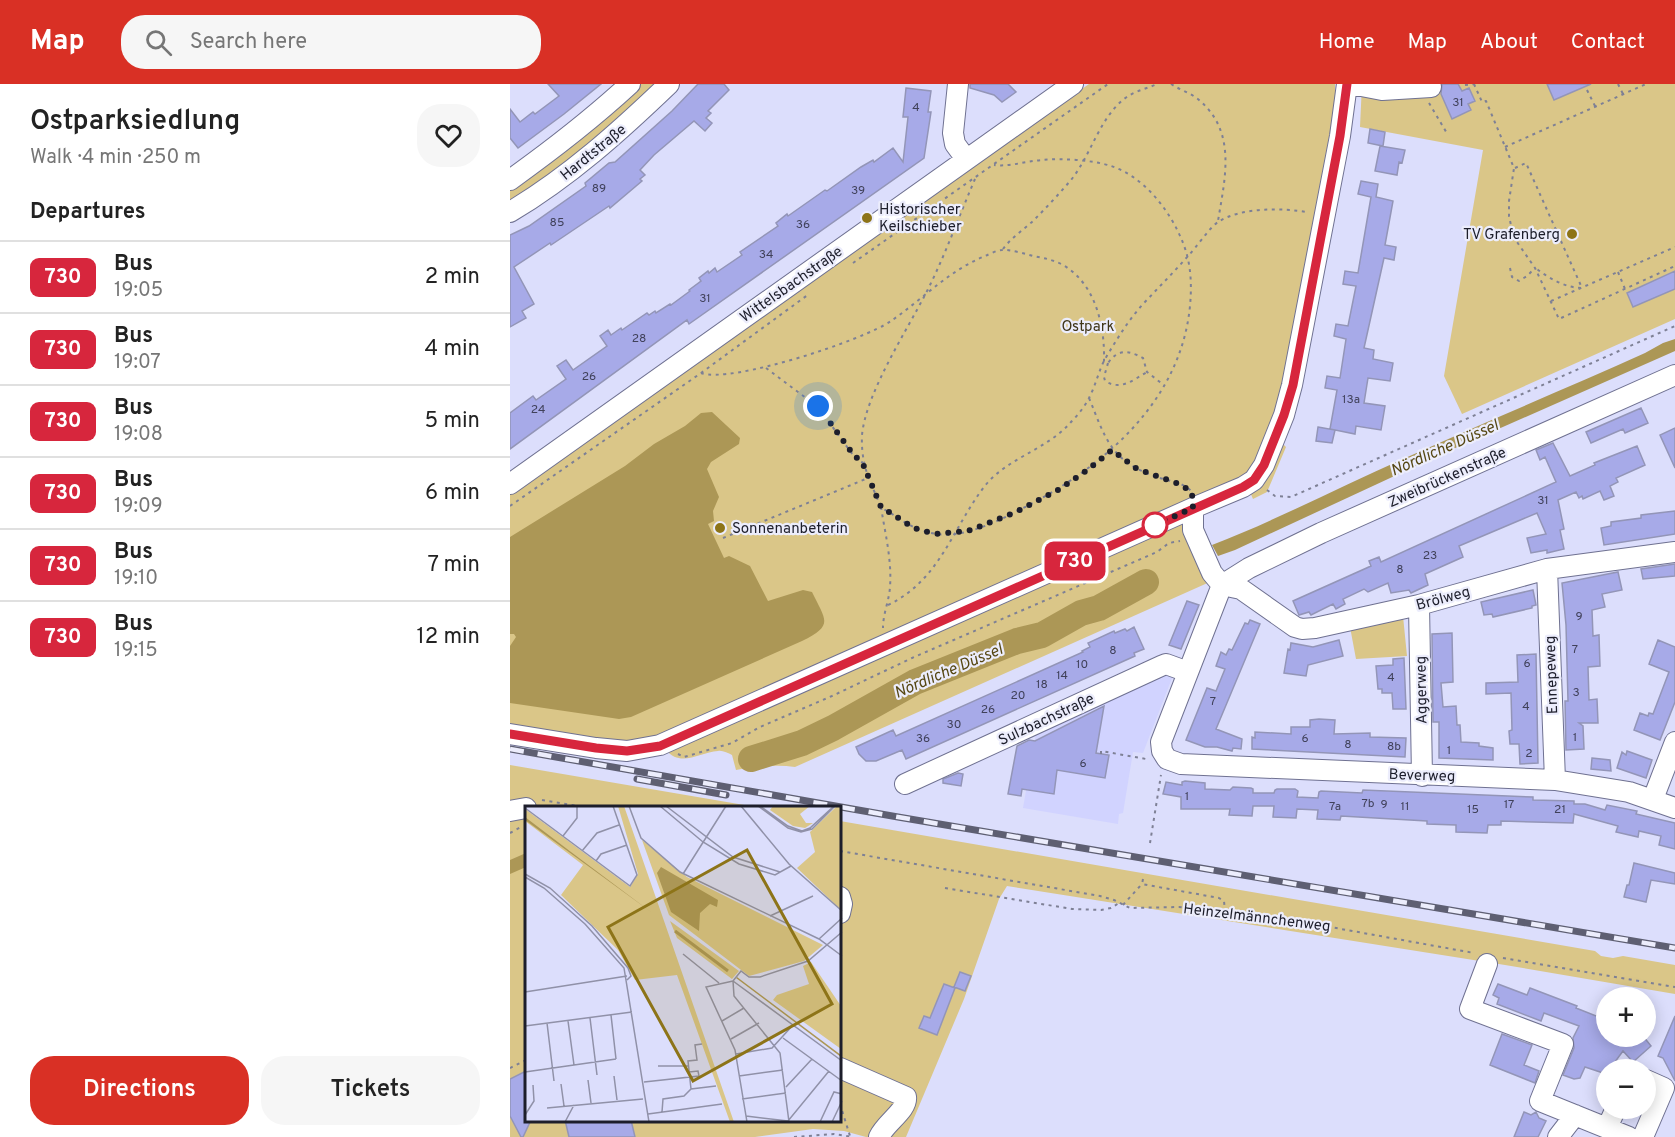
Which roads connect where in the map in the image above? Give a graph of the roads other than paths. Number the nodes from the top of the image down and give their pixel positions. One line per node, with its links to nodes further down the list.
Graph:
1 (630, 84): 8 (street, Hardtstraße)
2 (669, 84): 9 (street, Hardtstraße)
3 (958, 84): 7 (street)
4 (1073, 84): 7 (street, Wittelsbachstraße)
5 (1349, 84): 6 (street); 12 (street)
6 (1425, 88)
7 (966, 159): 11 (street, Wittelsbachstraße)
8 (510, 180)
9 (510, 212)
10 (1674, 379): 15 (street, Zweibrückenstraße)
11 (510, 484)
12 (1193, 508): 15 (street); 18 (street)
13 (1675, 552): 14 (street, Brölweg)
14 (1547, 569): 16 (street, Brölweg); 21 (street, Ennepeweg)
15 (1222, 585): 16 (street, Brölweg); 17 (street)
16 (1419, 605): 20 (street, Aggerweg)
17 (1188, 672): 20 (street, Beverweg); 22 (street, Sulzbachstraße)
18 (510, 734)
19 (1675, 742): 23 (street)
20 (1422, 776): 21 (street, Beverweg)
21 (1555, 780): 23 (street, Beverweg)
22 (905, 784)
23 (1653, 799): 25 (street, Beverweg)
24 (525, 808): 26 (street)
25 (1675, 808)
26 (510, 811)
27 (1489, 958): 31 (street)
28 (842, 1069): 35 (street)
29 (1656, 1084): 30 (street)
30 (1656, 1107)
31 (1575, 1115): 34 (street); 36 (street)
32 (1611, 1119): 34 (street)
33 (1651, 1119): 38 (street)
34 (1607, 1128): 37 (street)
35 (879, 1137)
36 (1558, 1137)
37 (1629, 1137)
38 (1643, 1137)

